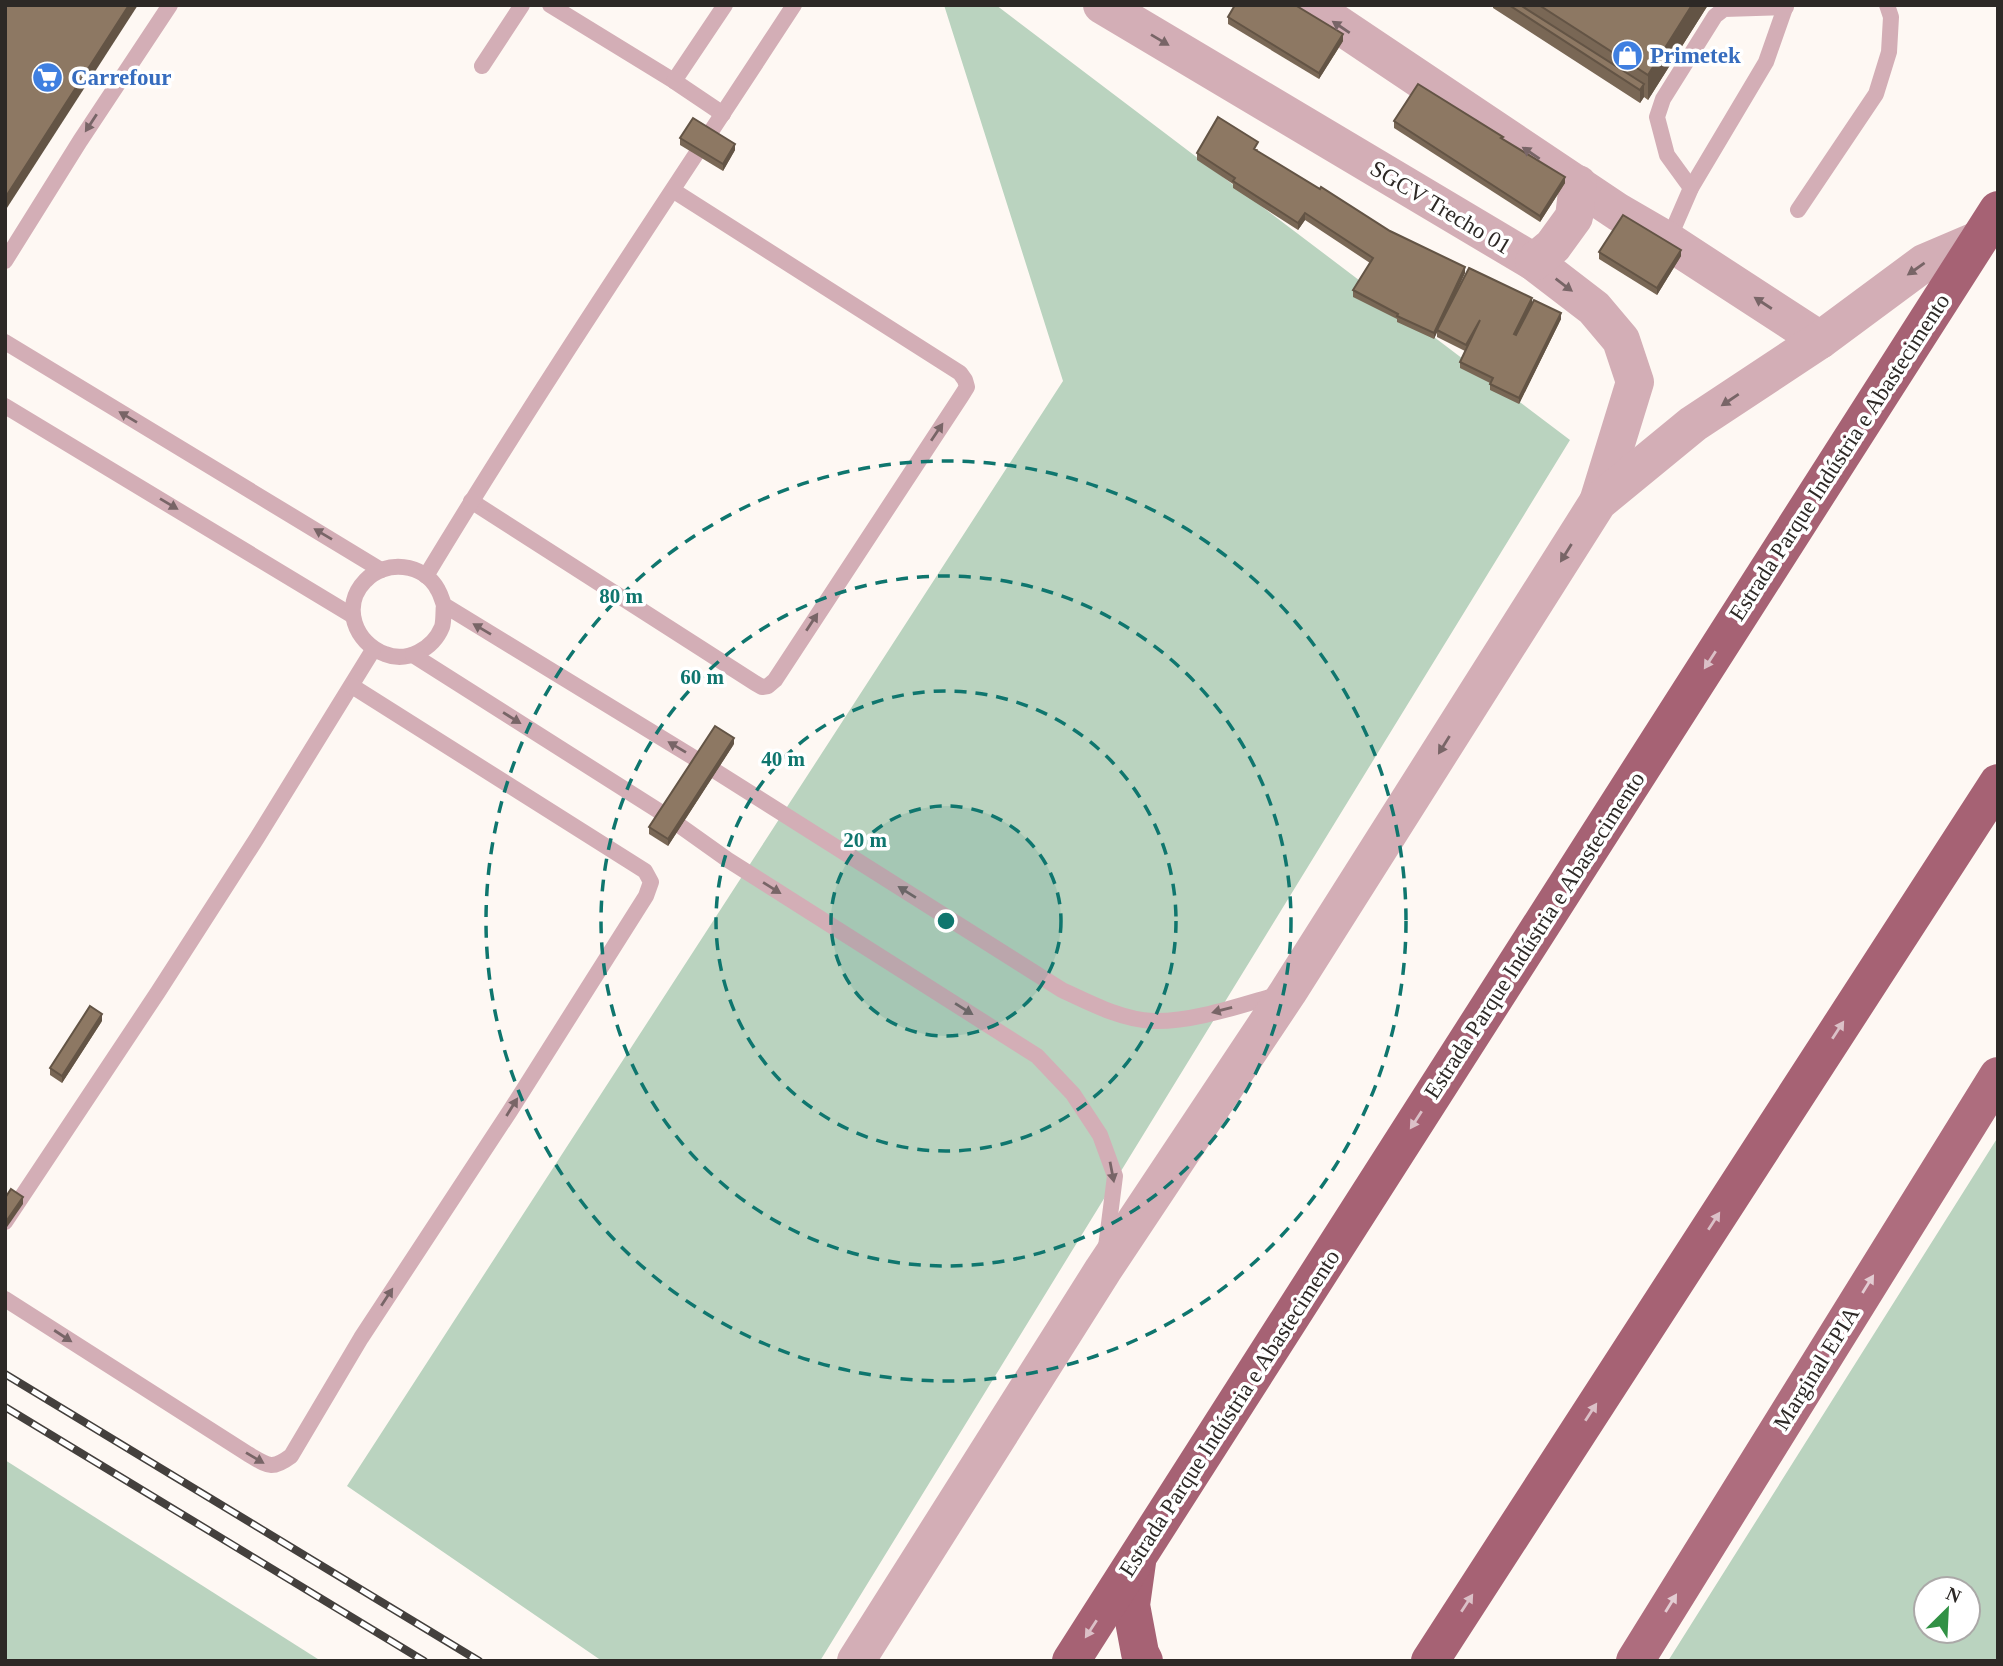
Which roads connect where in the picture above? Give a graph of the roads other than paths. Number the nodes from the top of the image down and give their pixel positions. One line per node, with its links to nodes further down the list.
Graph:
1 (170, 5): 19 (lane, one-way to 19)
2 (522, 5): 10 (lane)
3 (550, 5): 11 (lane)
4 (725, 5): 11 (lane)
5 (794, 5): 12 (lane)
6 (1102, 5): 20 (street, SGCV Trecho 01, one-way to 20)
7 (1309, 5): 13 (street, one-way to 7)
8 (1887, 5): 16 (lane)
9 (1786, 6): 14 (lane); 14 (lane)
10 (482, 66)
11 (674, 81): 12 (lane)
12 (723, 114): 15 (lane)
13 (1578, 184): 18 (street); 20 (street)
14 (1691, 188): 18 (lane)
15 (674, 191): 24 (lane); 24 (lane, one-way to 15)
16 (1798, 210)
17 (1988, 225): 21 (street, one-way to 21); 39 (highway, Estrada Parque Indústria e Abastecimento, one-way to 39)
18 (1668, 241): 21 (street, one-way to 18)
19 (5, 261)
20 (1534, 262): 25 (street, SGCV Trecho 01, one-way to 25)
21 (1820, 340): 25 (street, one-way to 25)
22 (5, 342): 26 (lane, one-way to 22)
23 (5, 406): 29 (lane, one-way to 29)
24 (471, 501): 27 (lane)
25 (1598, 502): 34 (street, one-way to 34)
26 (381, 570): 27 (lane); 29 (lane)
27 (426, 576): 28 (lane)
28 (444, 605): 31 (lane); 34 (lane, one-way to 28)
29 (353, 616): 30 (lane)
30 (373, 650): 31 (lane); 32 (lane)
31 (413, 656): 37 (lane, one-way to 37)
32 (352, 687): 36 (lane); 38 (lane, one-way to 32)
33 (1998, 783): 43 (highway, one-way to 33)
34 (1288, 992): 37 (street)
35 (1998, 1076): 44 (main road, Marginal EPIA, one-way to 35)
36 (5, 1222)
37 (1103, 1270): 40 (street)
38 (5, 1299)
39 (1138, 1557): 41 (highway, Estrada Parque Indústria e Abastecimento, one-way to 41); 42 (highway)
40 (856, 1661)
41 (1071, 1661)
42 (1144, 1661)
43 (1430, 1661)
44 (1635, 1661)

